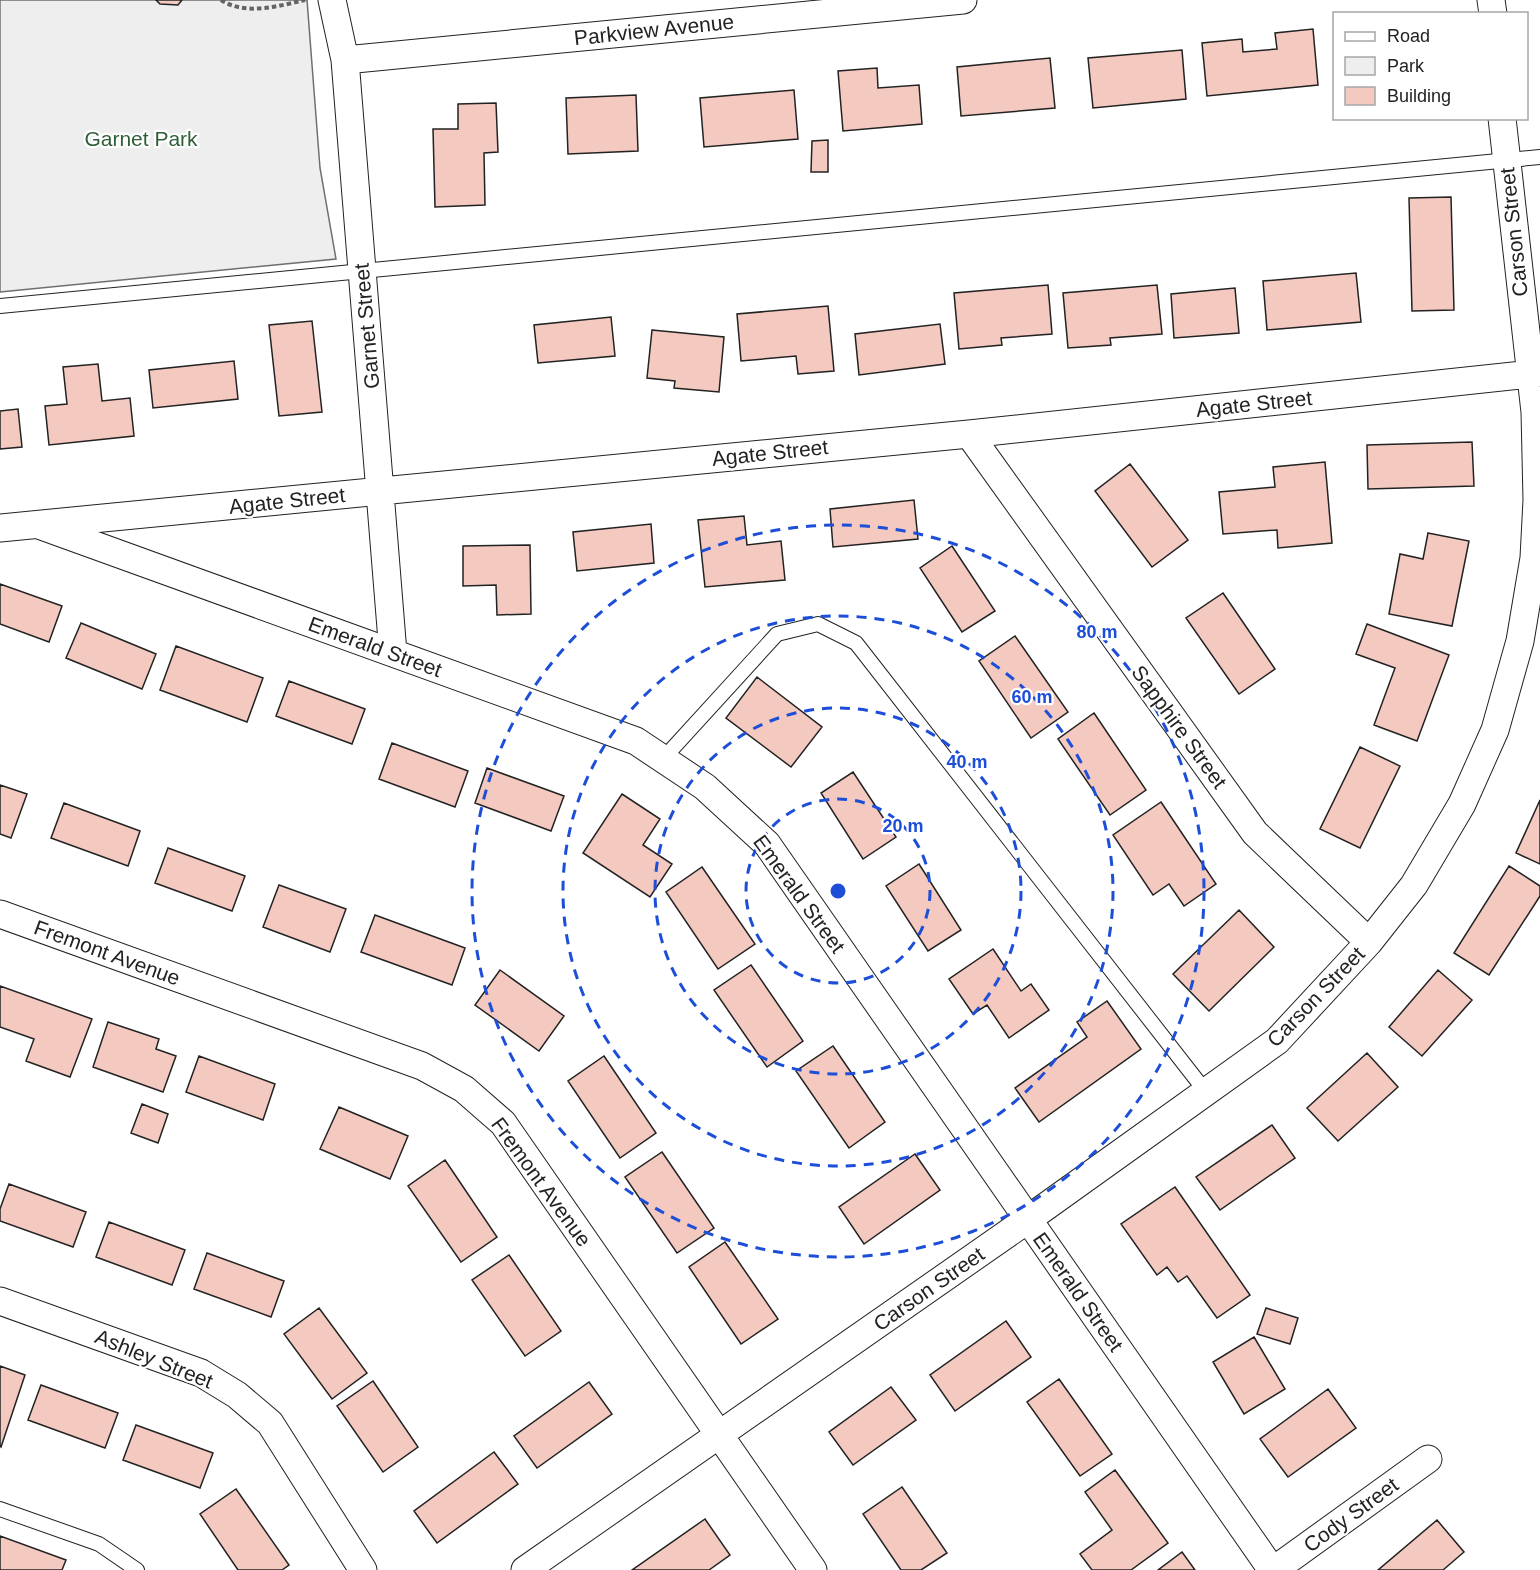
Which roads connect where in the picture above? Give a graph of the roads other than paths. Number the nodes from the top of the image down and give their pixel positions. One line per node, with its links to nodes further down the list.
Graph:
1 (332, 0): 4 (street, Garnet Street)
2 (963, 0): 3 (street, Parkview Avenue)
3 (922, 2): 4 (street, Parkview Avenue)
4 (345, 60): 8 (street, Garnet Street)
5 (1502, 120): 7 (street, Carson Street)
6 (1540, 156): 7 (lane)
7 (1506, 159): 8 (lane); 10 (street, Carson Street)
8 (363, 270): 9 (lane); 12 (street, Garnet Street)
9 (0, 306)
10 (1535, 374): 11 (street, Agate Street); 18 (street, Carson Street)
11 (969, 434): 12 (street, Agate Street); 18 (street, Sapphire Street)
12 (381, 492): 13 (street, Agate Street); 15 (street, Garnet Street)
13 (39, 525): 14 (street, Agate Street); 15 (street, Emerald Street)
14 (0, 528)
15 (393, 653): 16 (street, Emerald Street)
16 (663, 759): 19 (lane); 20 (street, Emerald Street)
17 (0, 914): 22 (street, Fremont Avenue)
18 (1369, 942): 19 (street, Carson Street)
19 (1206, 1092): 20 (street, Carson Street)
20 (1028, 1220): 22 (street, Carson Street); 29 (street, Emerald Street)
21 (0, 1301): 26 (street, Ashley Street)
22 (719, 1435): 27 (street, Carson Street); 28 (street, Fremont Avenue)
23 (1428, 1459): 29 (street, Cody Street)
24 (0, 1509): 25 (lane)
25 (137, 1570)
26 (363, 1570)
27 (525, 1570)
28 (813, 1570)
29 (1273, 1570)

